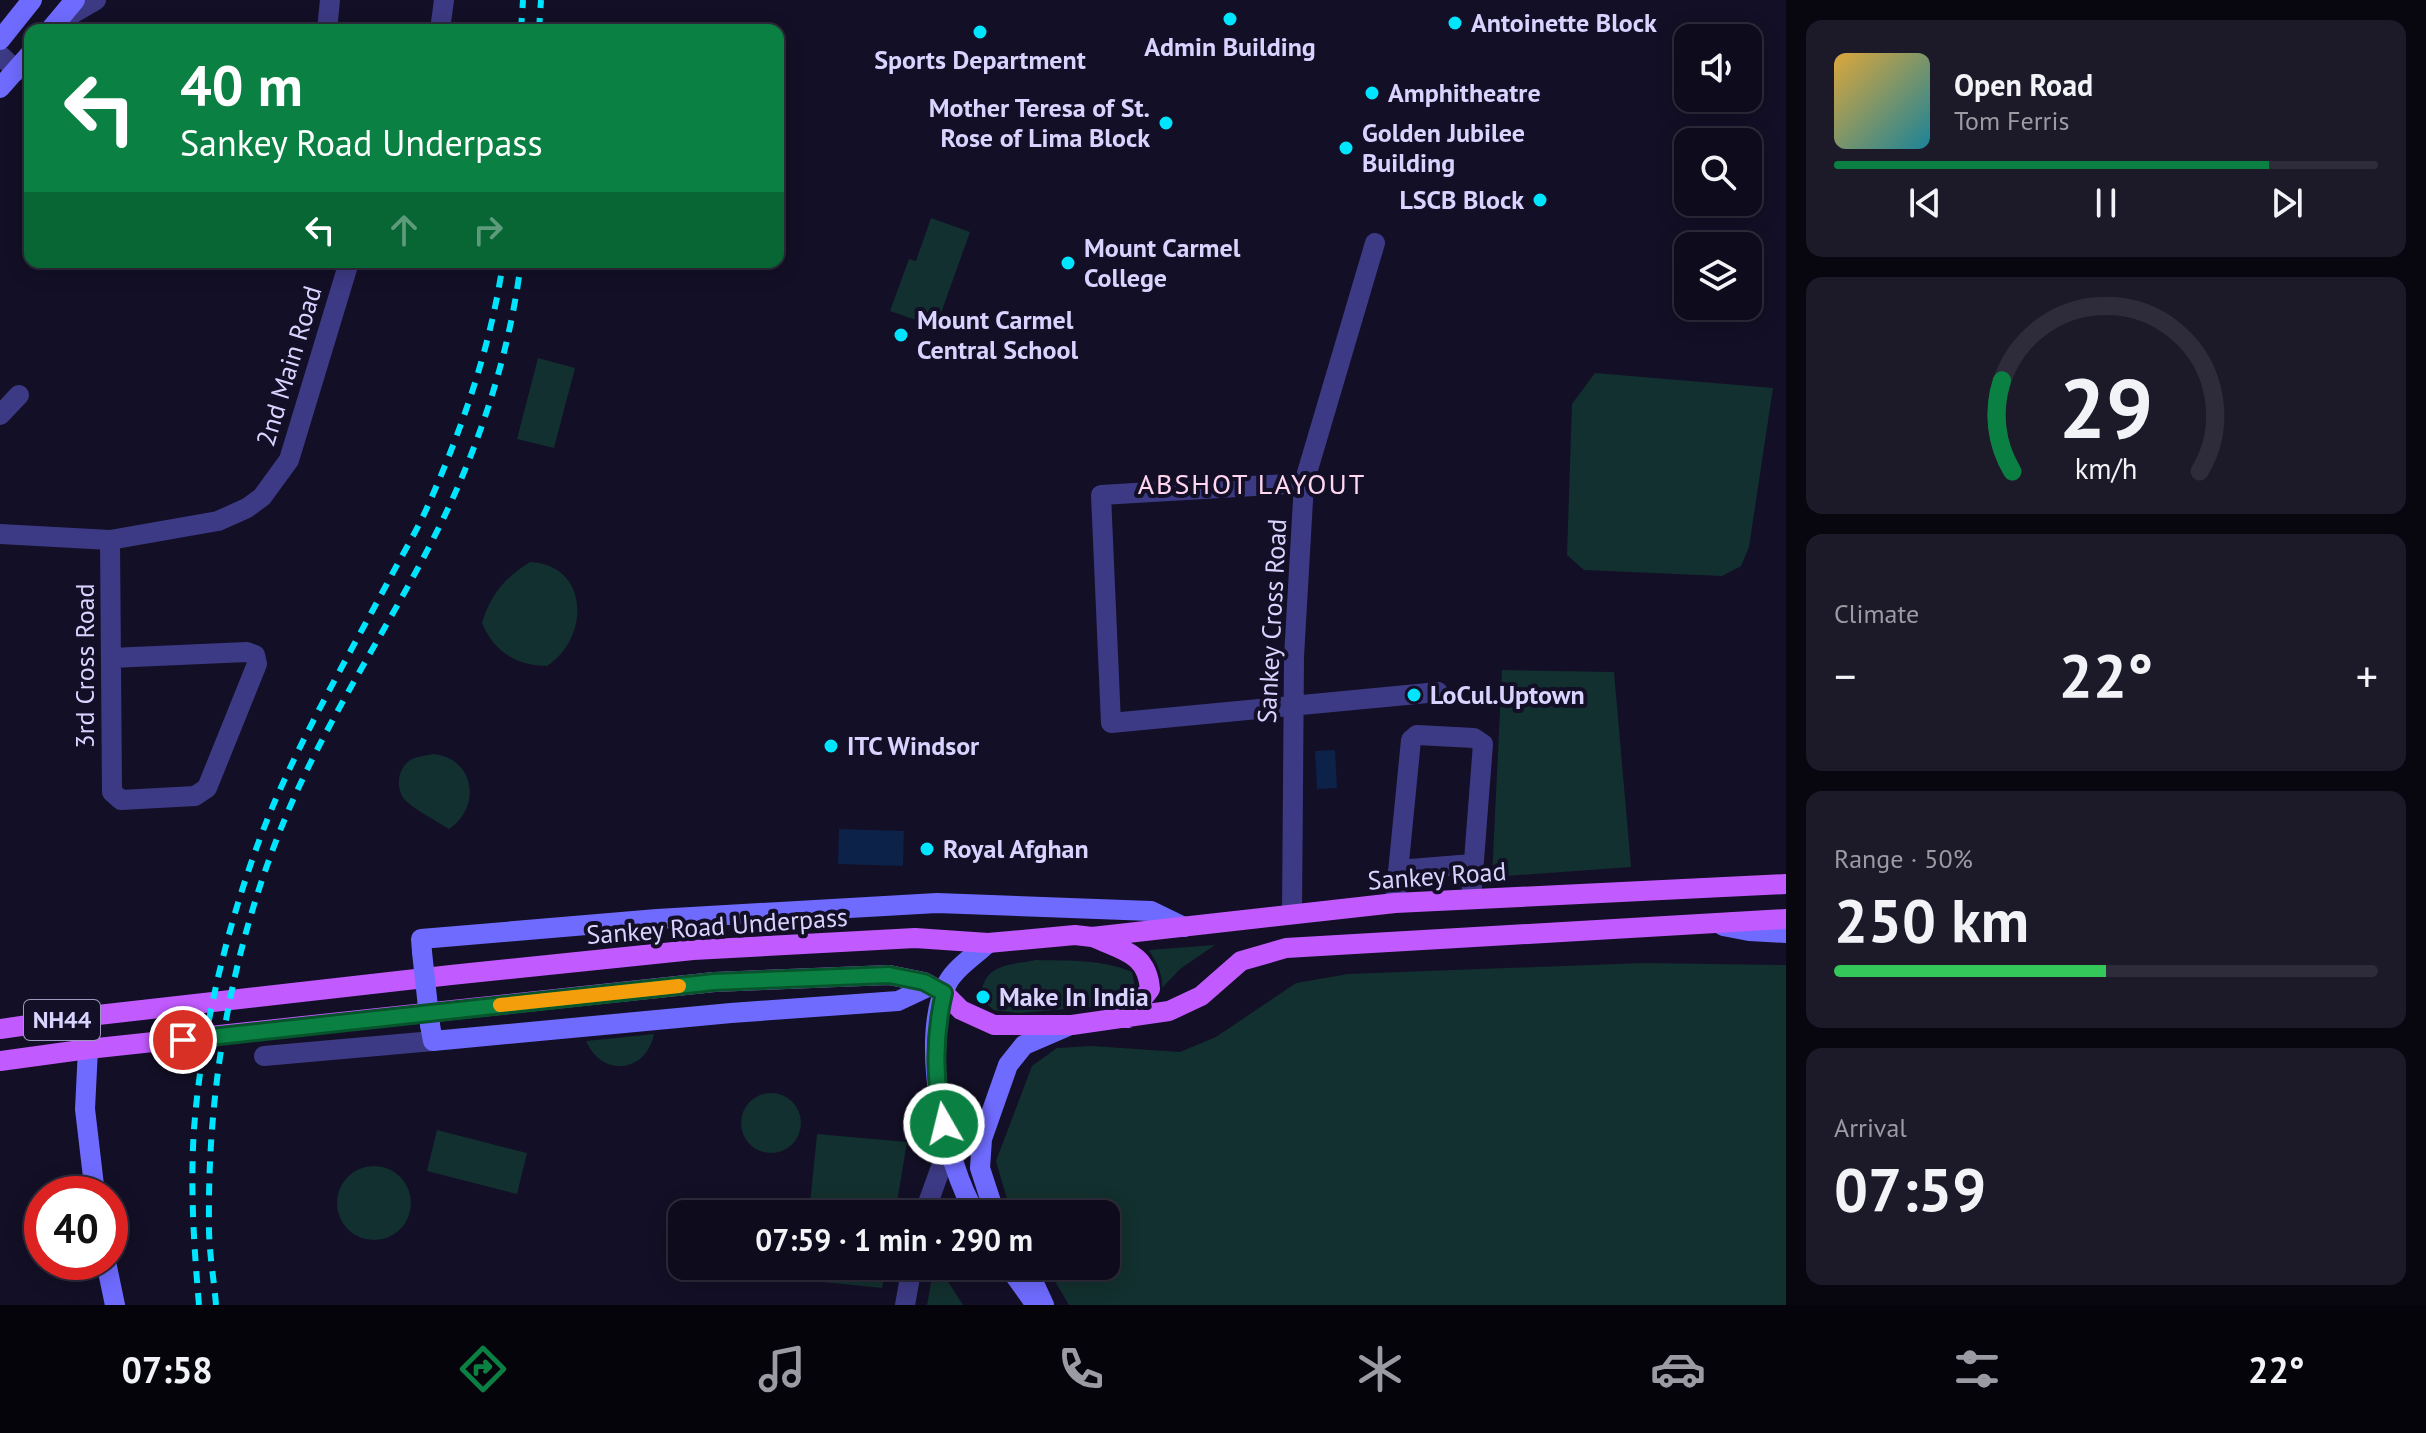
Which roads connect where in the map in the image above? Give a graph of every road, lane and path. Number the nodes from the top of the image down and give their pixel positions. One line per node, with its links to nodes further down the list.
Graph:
1 (32, 0): 10 (street)
2 (75, 0): 6 (street)
3 (96, 0): 7 (street)
4 (330, 0): 8 (street)
5 (444, 0): 9 (street)
6 (55, 24)
7 (58, 24)
8 (328, 24)
9 (441, 24)
10 (0, 40)
11 (0, 55): 13 (street)
12 (24, 62): 13 (street)
13 (17, 71): 14 (street)
14 (0, 88)
15 (1375, 243): 19 (street, Sankey Cross Road)
16 (347, 268): 21 (street, 2nd Main Road)
17 (19, 395): 18 (street)
18 (0, 415)
19 (1304, 483): 24 (street, Sankey Cross Road); 24 (street)
20 (0, 534): 21 (street, 2nd Main Road)
21 (110, 540): 22 (street, 3rd Cross Road)
22 (111, 658): 22 (street, 3rd Cross Road)
23 (1438, 692): 24 (street)
24 (1293, 706): 30 (street, Sankey Cross Road)
25 (1472, 864): 26 (street); 26 (street); 28 (street)
26 (1398, 870): 29 (street)
27 (1786, 884): 28 (main road, Sankey Road)
28 (1471, 899): 29 (main road, Sankey Road)
29 (1395, 903): 30 (main road, Sankey Road)
30 (1292, 914): 33 (main road, Sankey Road)
31 (1786, 919): 32 (main road)
32 (1708, 924): 34 (street); 38 (main road)
33 (1184, 927): 35 (main road, Sankey Road); 41 (street, bridge)
34 (1786, 933)
35 (1092, 937): 36 (main road, Sankey Road); 38 (main road, Sankey Road)
36 (988, 943): 37 (street); 40 (main road, Sankey Road Underpass / NH44)
37 (937, 990): 39 (main road); 41 (street); 42 (main road, NH44); 45 (street)
38 (1128, 1018): 39 (main road)
39 (1072, 1025): 49 (street)
40 (0, 1029)
41 (432, 1033): 43 (street)
42 (88, 1049): 44 (main road, NH44); 46 (street)
43 (264, 1056)
44 (0, 1061)
45 (949, 1145): 47 (street); 48 (street)
46 (93, 1176)
47 (929, 1200)
48 (969, 1200)
49 (990, 1200)
50 (110, 1280): 54 (street)
51 (909, 1280): 55 (street)
52 (1018, 1280): 56 (street)
53 (1032, 1280): 57 (street)
54 (115, 1305)
55 (905, 1305)
56 (1036, 1305)
57 (1044, 1305)

